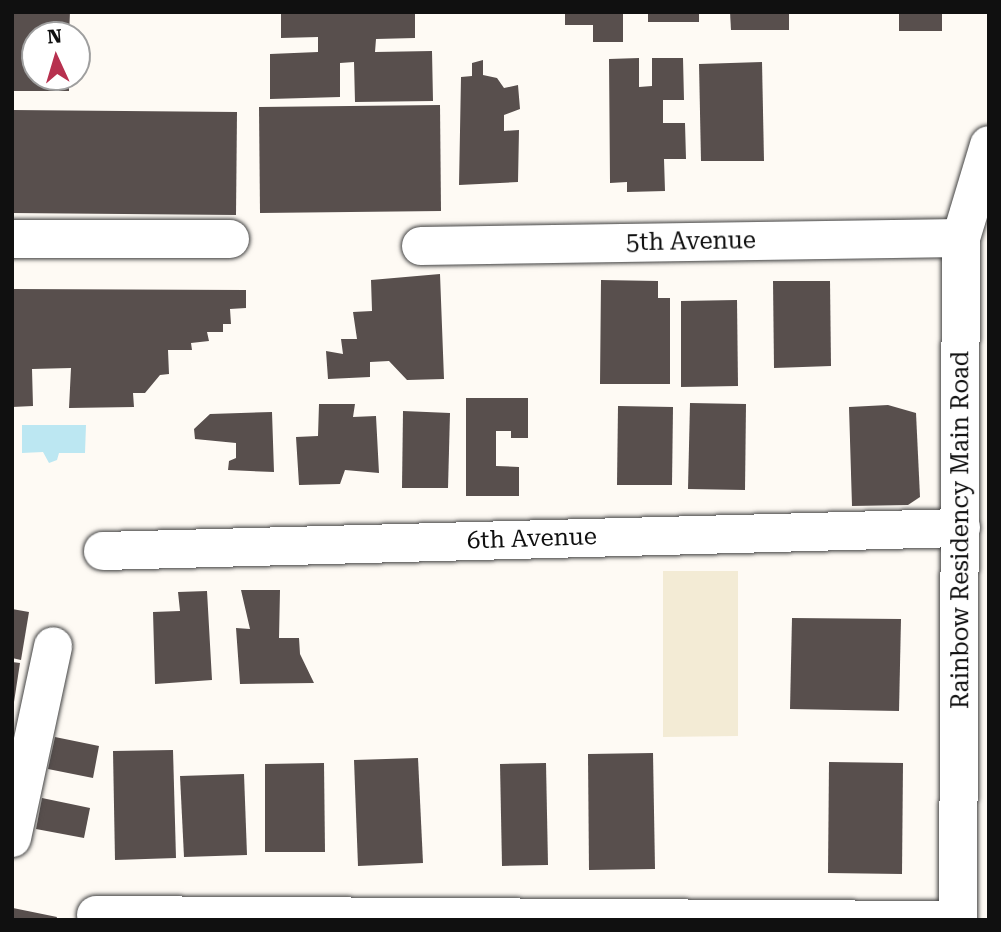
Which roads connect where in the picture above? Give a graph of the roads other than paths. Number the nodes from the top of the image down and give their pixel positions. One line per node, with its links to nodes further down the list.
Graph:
1 (989, 145): 2 (street, Rainbow Residency Main Road)
2 (961, 238): 5 (street, 5th Avenue); 6 (street, Rainbow Residency Main Road)
3 (12, 239): 4 (street)
4 (230, 239)
5 (421, 246)
6 (961, 528): 7 (street, 6th Avenue); 12 (street, Rainbow Residency Main Road)
7 (103, 551)
8 (53, 646): 9 (street)
9 (12, 838)
10 (96, 915): 11 (street)
11 (949, 920)
12 (958, 920)

